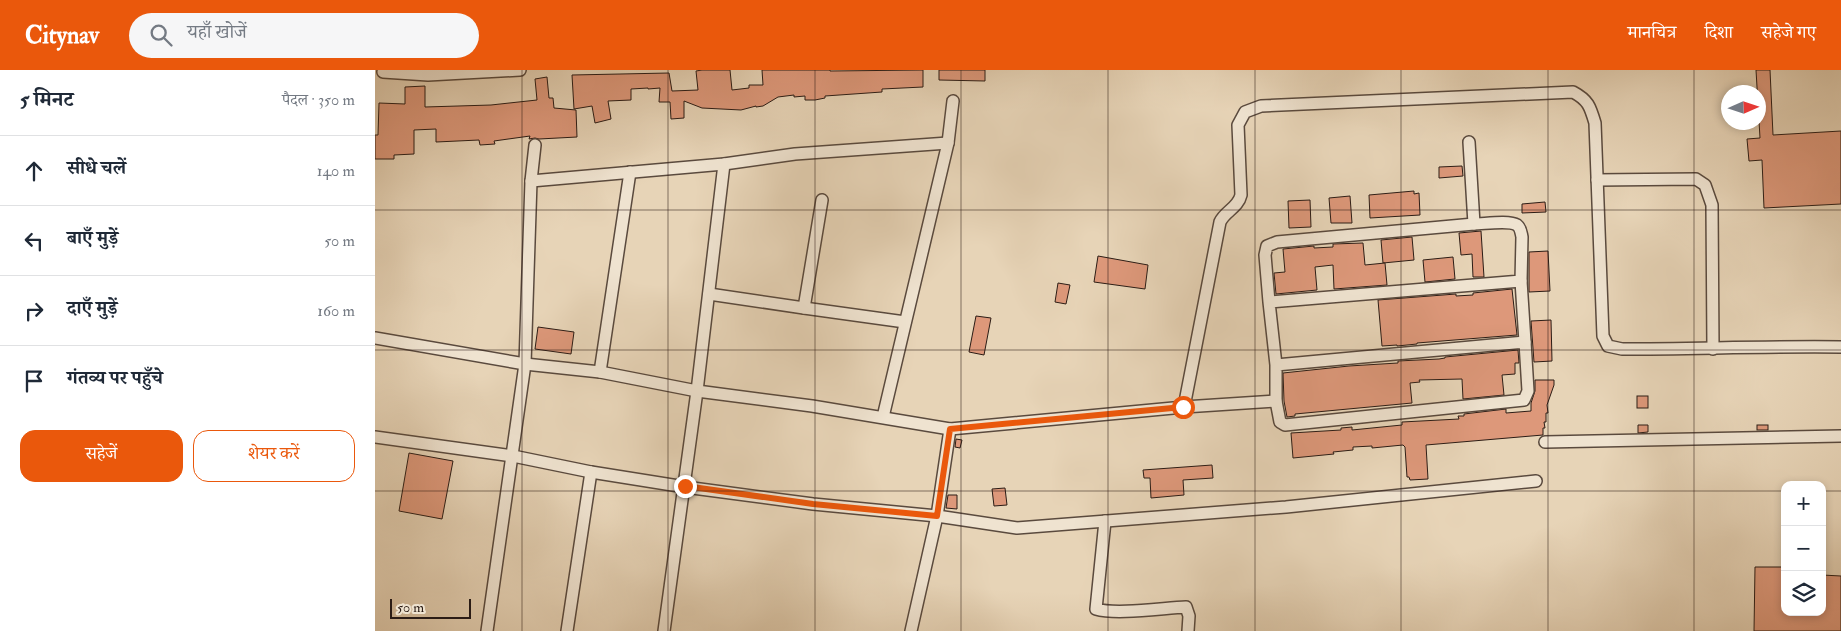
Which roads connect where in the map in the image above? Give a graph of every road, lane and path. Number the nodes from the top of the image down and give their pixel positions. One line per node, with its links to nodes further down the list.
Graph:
1 (519, 70): 2 (street)
2 (382, 74)
3 (953, 101): 5 (street)
4 (1469, 142): 12 (street)
5 (948, 143): 7 (street); 17 (street)
6 (535, 145): 10 (street)
7 (724, 164): 8 (street); 14 (street)
8 (630, 172): 10 (street); 24 (street)
9 (1597, 180): 21 (street); 21 (street); 27 (street)
10 (531, 181): 22 (street)
11 (822, 200): 16 (street)
12 (1474, 224): 13 (street); 15 (street)
13 (1521, 281): 15 (street); 19 (street)
14 (709, 294): 16 (street); 25 (street)
15 (1269, 302): 23 (street)
16 (804, 308): 17 (street)
17 (905, 322): 28 (street)
18 (375, 338): 22 (street)
19 (1525, 342): 23 (street); 26 (street)
20 (1841, 346): 21 (street)
21 (1713, 349)
22 (525, 364): 24 (street); 33 (street)
23 (1276, 365): 26 (street)
24 (600, 372): 25 (street)
25 (697, 391): 28 (street); 36 (street)
26 (1277, 401): 27 (street)
27 (1183, 407): 29 (street)
28 (883, 417): 29 (street)
29 (950, 429): 37 (street)
30 (1841, 436): 32 (street)
31 (375, 437): 33 (street)
32 (1545, 442)
33 (513, 456): 34 (street); 39 (street)
34 (591, 472): 36 (street); 40 (street)
35 (1536, 481): 38 (street)
36 (685, 486): 37 (street); 41 (street)
37 (937, 516): 38 (street); 42 (street)
38 (1105, 521): 43 (street)
39 (487, 631)
40 (567, 631)
41 (664, 631)
42 (911, 631)
43 (1188, 631)

